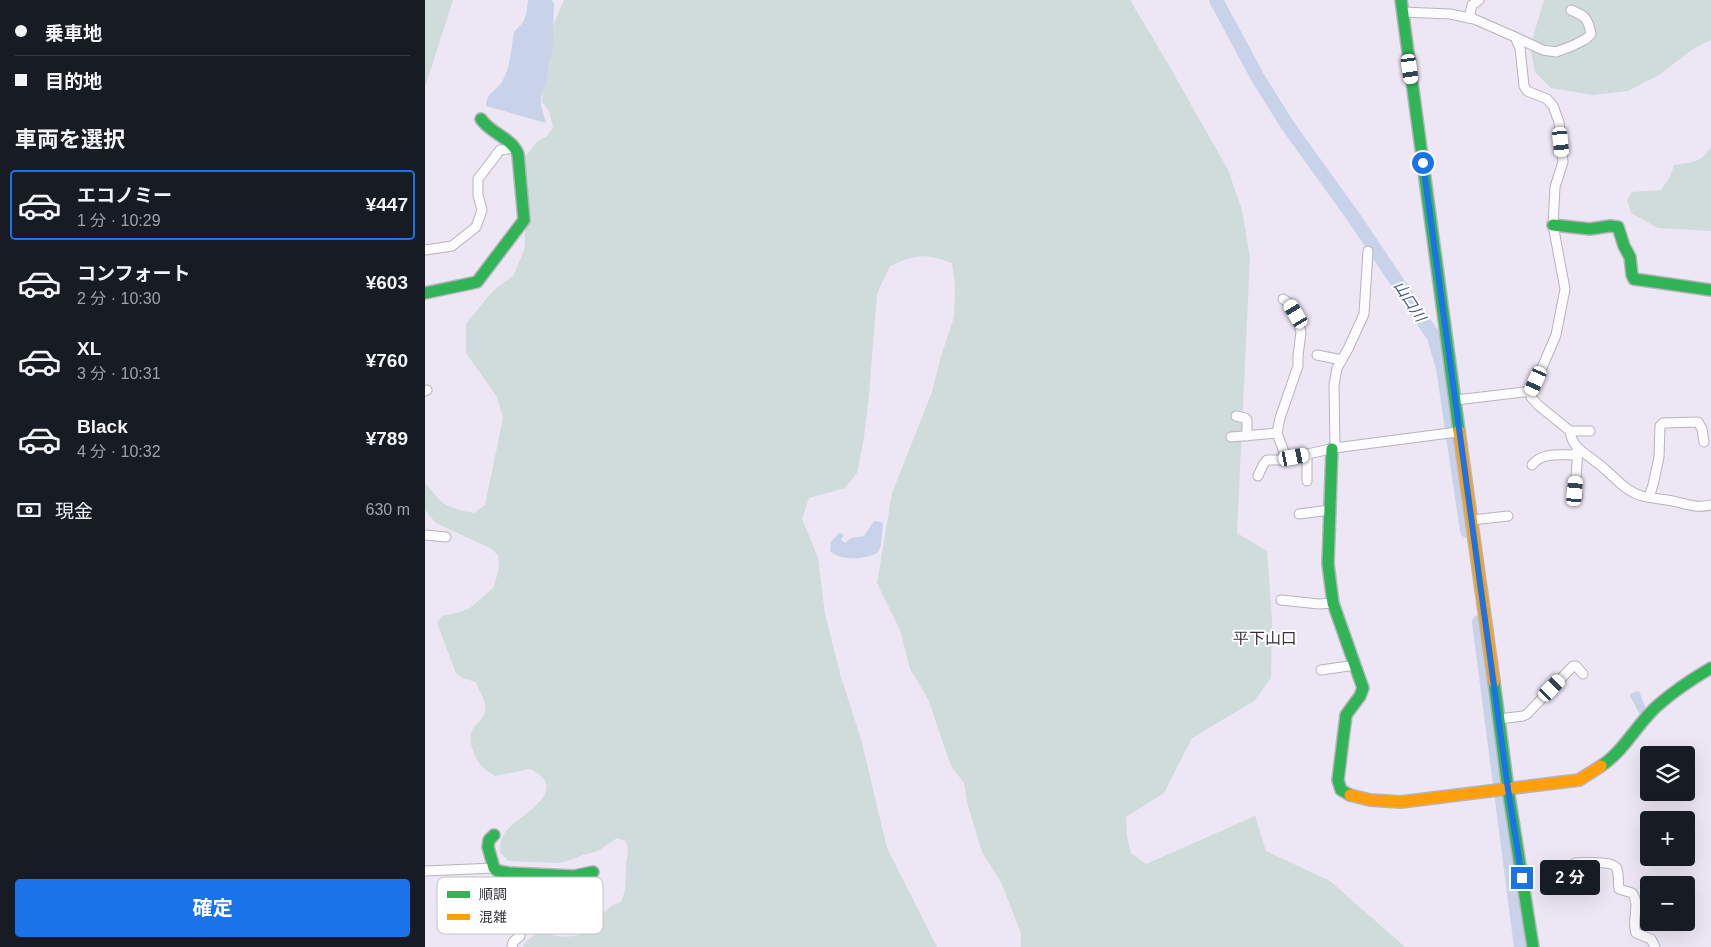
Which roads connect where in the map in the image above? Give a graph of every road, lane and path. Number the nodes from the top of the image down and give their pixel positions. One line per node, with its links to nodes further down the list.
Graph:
1 (1401, 0): 4 (street)
2 (1479, 0): 5 (street)
3 (1571, 10): 6 (street)
4 (1403, 12): 5 (street); 18 (street)
5 (1469, 18): 6 (street)
6 (1515, 38): 9 (street)
7 (481, 119): 8 (street)
8 (515, 148): 10 (street); 13 (street)
9 (1553, 225): 12 (street); 17 (street)
10 (425, 250)
11 (1368, 251): 16 (street)
12 (1711, 290)
13 (425, 292)
14 (1283, 299): 23 (street)
15 (1317, 355): 16 (street)
16 (1342, 360): 27 (street)
17 (1532, 391): 18 (street); 20 (street)
18 (1456, 400): 21 (street)
19 (1236, 416): 25 (street)
20 (1570, 431): 22 (street); 28 (street)
21 (1455, 432): 27 (street); 40 (street)
22 (1590, 432)
23 (1277, 433): 25 (street); 30 (street)
24 (1231, 436): 25 (street)
25 (1247, 436)
26 (1704, 442): 35 (street)
27 (1333, 449): 29 (street); 37 (street)
28 (1578, 449): 31 (street); 34 (street); 35 (street)
29 (1307, 454): 30 (street); 33 (street)
30 (1287, 460): 32 (street)
31 (1532, 465)
32 (1258, 476)
33 (1307, 481)
34 (1578, 496)
35 (1649, 498): 36 (street)
36 (1711, 505)
37 (1330, 510): 38 (street); 44 (street)
38 (1299, 514)
39 (1508, 516): 40 (street)
40 (1472, 520): 49 (street)
41 (425, 535): 42 (street)
42 (446, 537)
43 (1281, 600): 44 (street)
44 (1333, 603): 45 (street)
45 (1357, 665): 47 (street); 50 (street)
46 (1711, 668): 50 (street)
47 (1321, 670)
48 (1583, 674): 49 (street)
49 (1499, 719): 50 (street)
50 (1503, 790): 62 (street)
51 (494, 835): 53 (street)
52 (1575, 863): 63 (street)
53 (494, 868): 54 (street); 56 (street)
54 (425, 871)
55 (593, 872): 58 (street)
56 (509, 873): 57 (street); 59 (street)
57 (555, 875): 58 (street)
58 (573, 876)
59 (509, 877)
60 (520, 936): 61 (street)
61 (512, 947)
62 (1533, 947)
63 (1655, 947)

